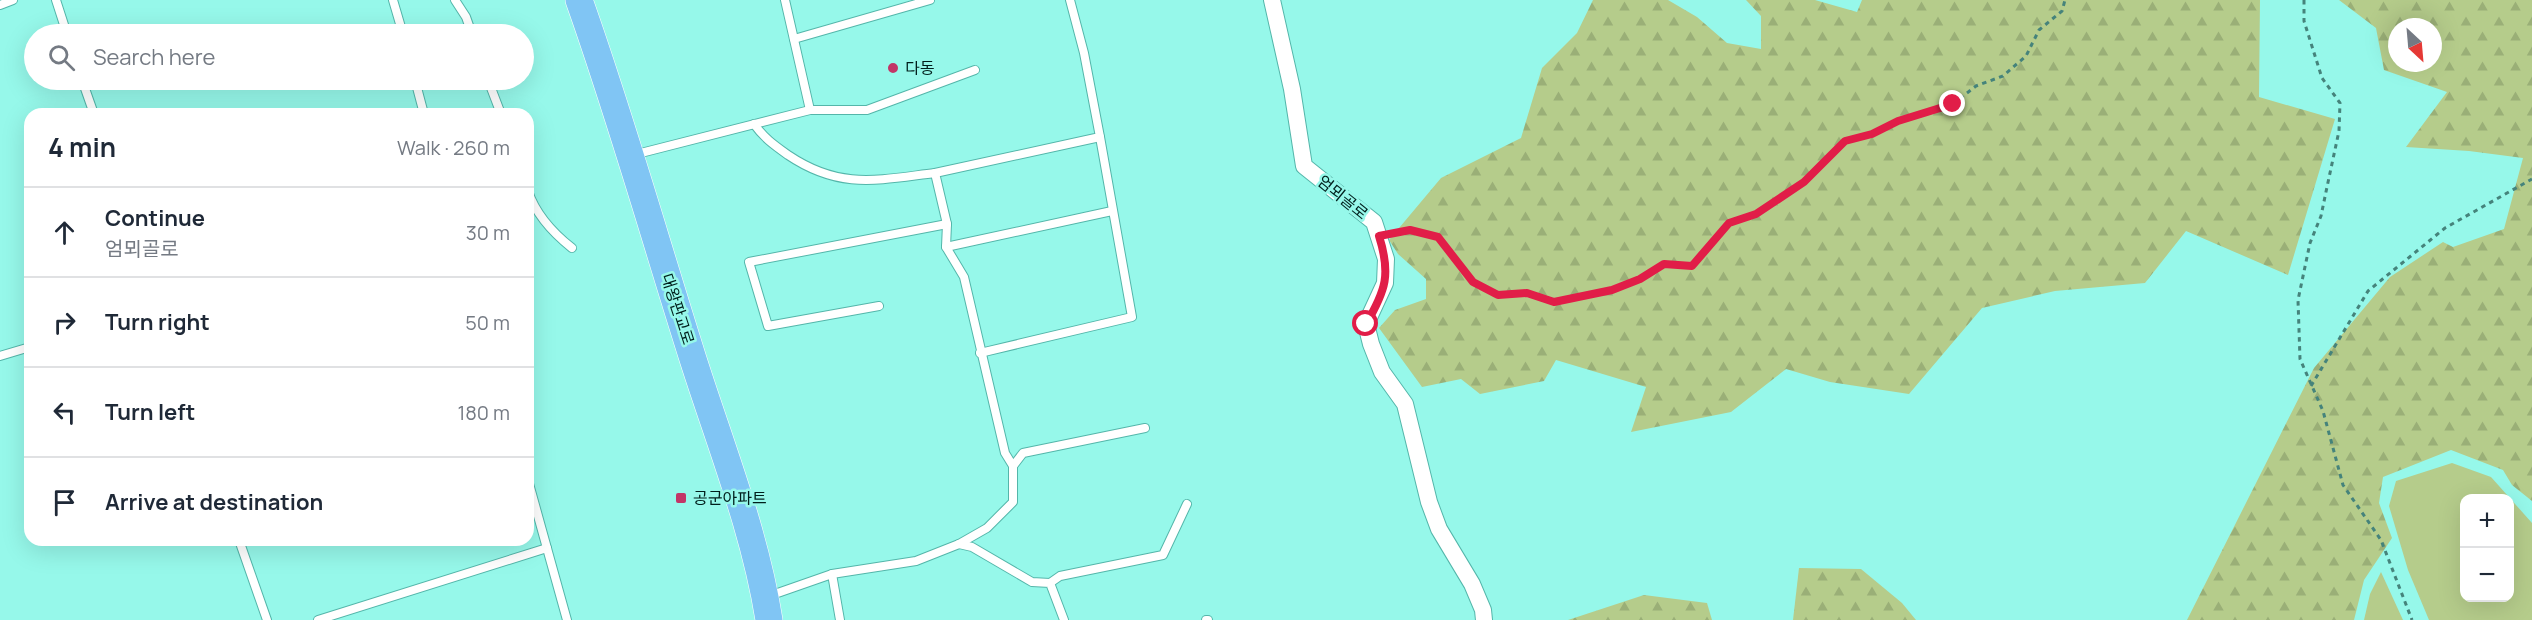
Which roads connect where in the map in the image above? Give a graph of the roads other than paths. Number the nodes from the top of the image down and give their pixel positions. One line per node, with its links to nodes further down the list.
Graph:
1 (14, 0): 10 (lane)
2 (56, 0): 11 (lane)
3 (393, 0): 12 (lane)
4 (455, 0): 13 (lane)
5 (579, 0): 25 (main road, 대왕판교로)
6 (785, 0): 14 (lane)
7 (930, 0): 14 (lane)
8 (1070, 0): 24 (lane)
9 (1272, 0): 51 (street, 엄뫼골로)
10 (0, 5)
11 (64, 24)
12 (399, 24)
13 (468, 24)
14 (794, 39): 22 (lane)
15 (975, 70): 22 (lane)
16 (86, 90): 19 (lane)
17 (418, 90): 20 (lane)
18 (492, 90): 21 (lane)
19 (92, 108)
20 (422, 108)
21 (499, 108)
22 (810, 110): 23 (lane)
23 (754, 124): 25 (lane); 26 (lane)
24 (1100, 137): 26 (lane); 28 (lane)
25 (630, 155): 45 (main road, 대왕판교로)
26 (935, 173): 29 (lane)
27 (534, 205): 31 (lane)
28 (1112, 211): 30 (lane); 34 (lane)
29 (947, 224): 30 (lane); 32 (lane)
30 (946, 247): 34 (lane)
31 (572, 248)
32 (879, 306)
33 (24, 349): 35 (lane)
34 (980, 353): 37 (lane)
35 (0, 356)
36 (1145, 428): 37 (lane)
37 (1013, 466): 40 (lane)
38 (534, 501): 42 (lane)
39 (1187, 504): 44 (lane)
40 (959, 544): 43 (lane); 44 (lane)
41 (241, 546): 46 (lane)
42 (547, 548): 47 (lane); 48 (lane)
43 (832, 574): 45 (lane); 49 (lane)
44 (1050, 583): 50 (lane)
45 (767, 609)
46 (267, 620)
47 (318, 620)
48 (567, 620)
49 (840, 620)
50 (1064, 620)
51 (1484, 620)

